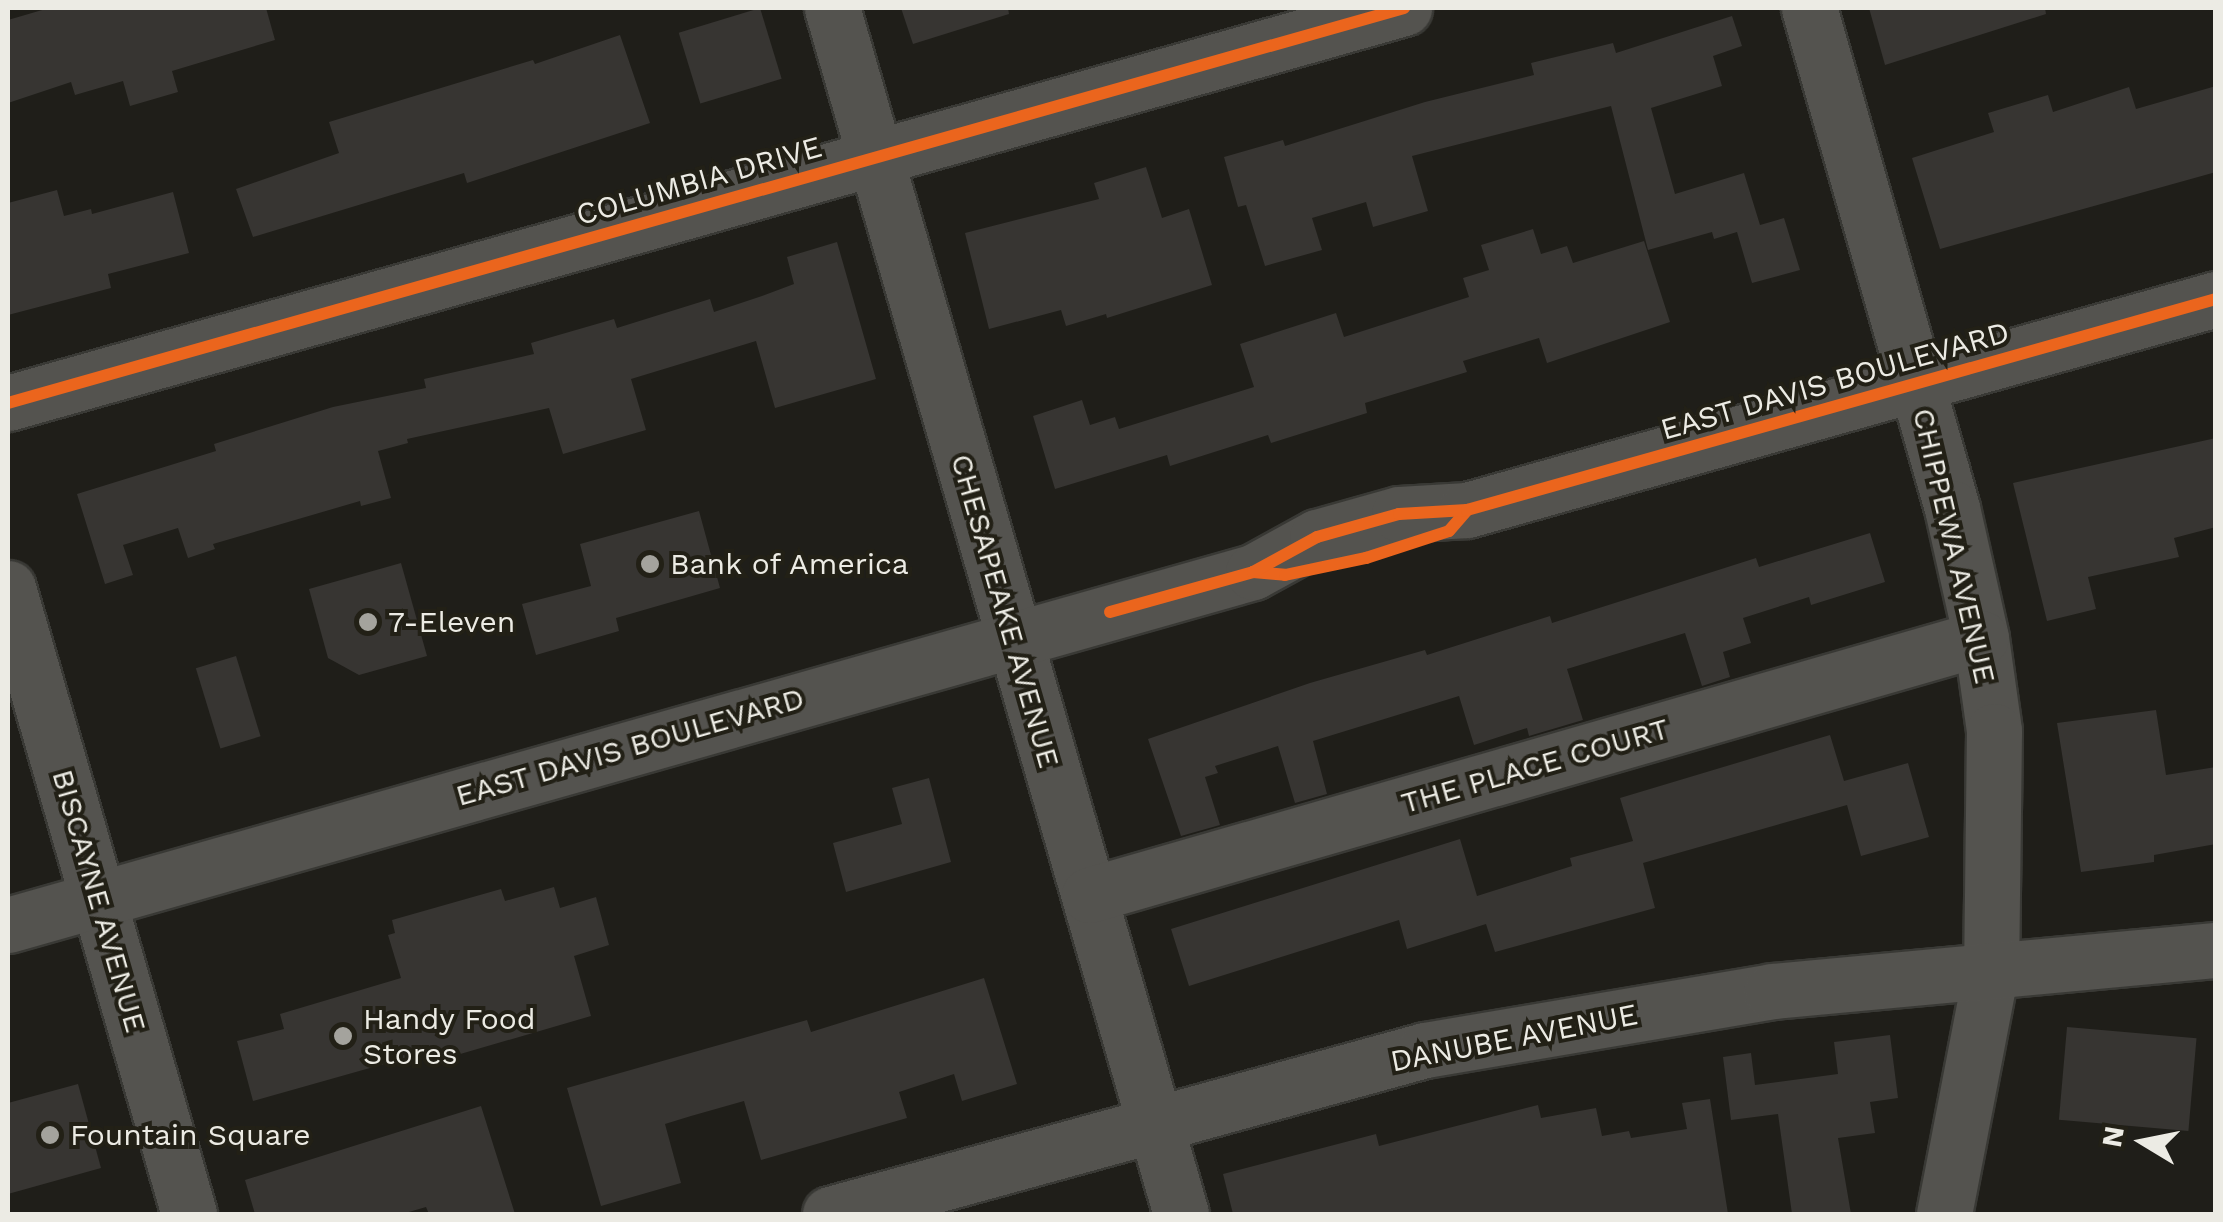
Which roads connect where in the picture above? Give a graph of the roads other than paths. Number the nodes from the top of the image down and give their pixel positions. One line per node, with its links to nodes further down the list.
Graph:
1 (832, 8): 4 (street, CHESAPEAKE AVENUE)
2 (1404, 8): 4 (street, COLUMBIA DRIVE)
3 (1808, 8): 6 (street, CHIPPEWA AVENUE)
4 (874, 157): 7 (street, COLUMBIA DRIVE); 10 (street, CHESAPEAKE AVENUE)
5 (2216, 299): 6 (street, EAST DAVIS BOULEVARD)
6 (1917, 385): 9 (street, CHIPPEWA AVENUE); 10 (street, EAST DAVIS BOULEVARD)
7 (8, 403)
8 (8, 588): 12 (street, BISCAYNE AVENUE)
9 (1981, 638): 11 (street, THE PLACE COURT); 15 (street, CHIPPEWA AVENUE)
10 (1012, 639): 11 (street, CHESAPEAKE AVENUE); 12 (street, EAST DAVIS BOULEVARD)
11 (1089, 895): 16 (street, CHESAPEAKE AVENUE)
12 (98, 899): 13 (street, EAST DAVIS BOULEVARD); 17 (street, BISCAYNE AVENUE)
13 (8, 925)
14 (2216, 950): 15 (street, DANUBE AVENUE)
15 (1991, 970): 16 (street, DANUBE AVENUE); 20 (street, CHIPPEWA AVENUE)
16 (1156, 1121): 18 (street, DANUBE AVENUE); 19 (street, CHESAPEAKE AVENUE)
17 (189, 1214)
18 (830, 1214)
19 (1181, 1214)
20 (1944, 1214)

